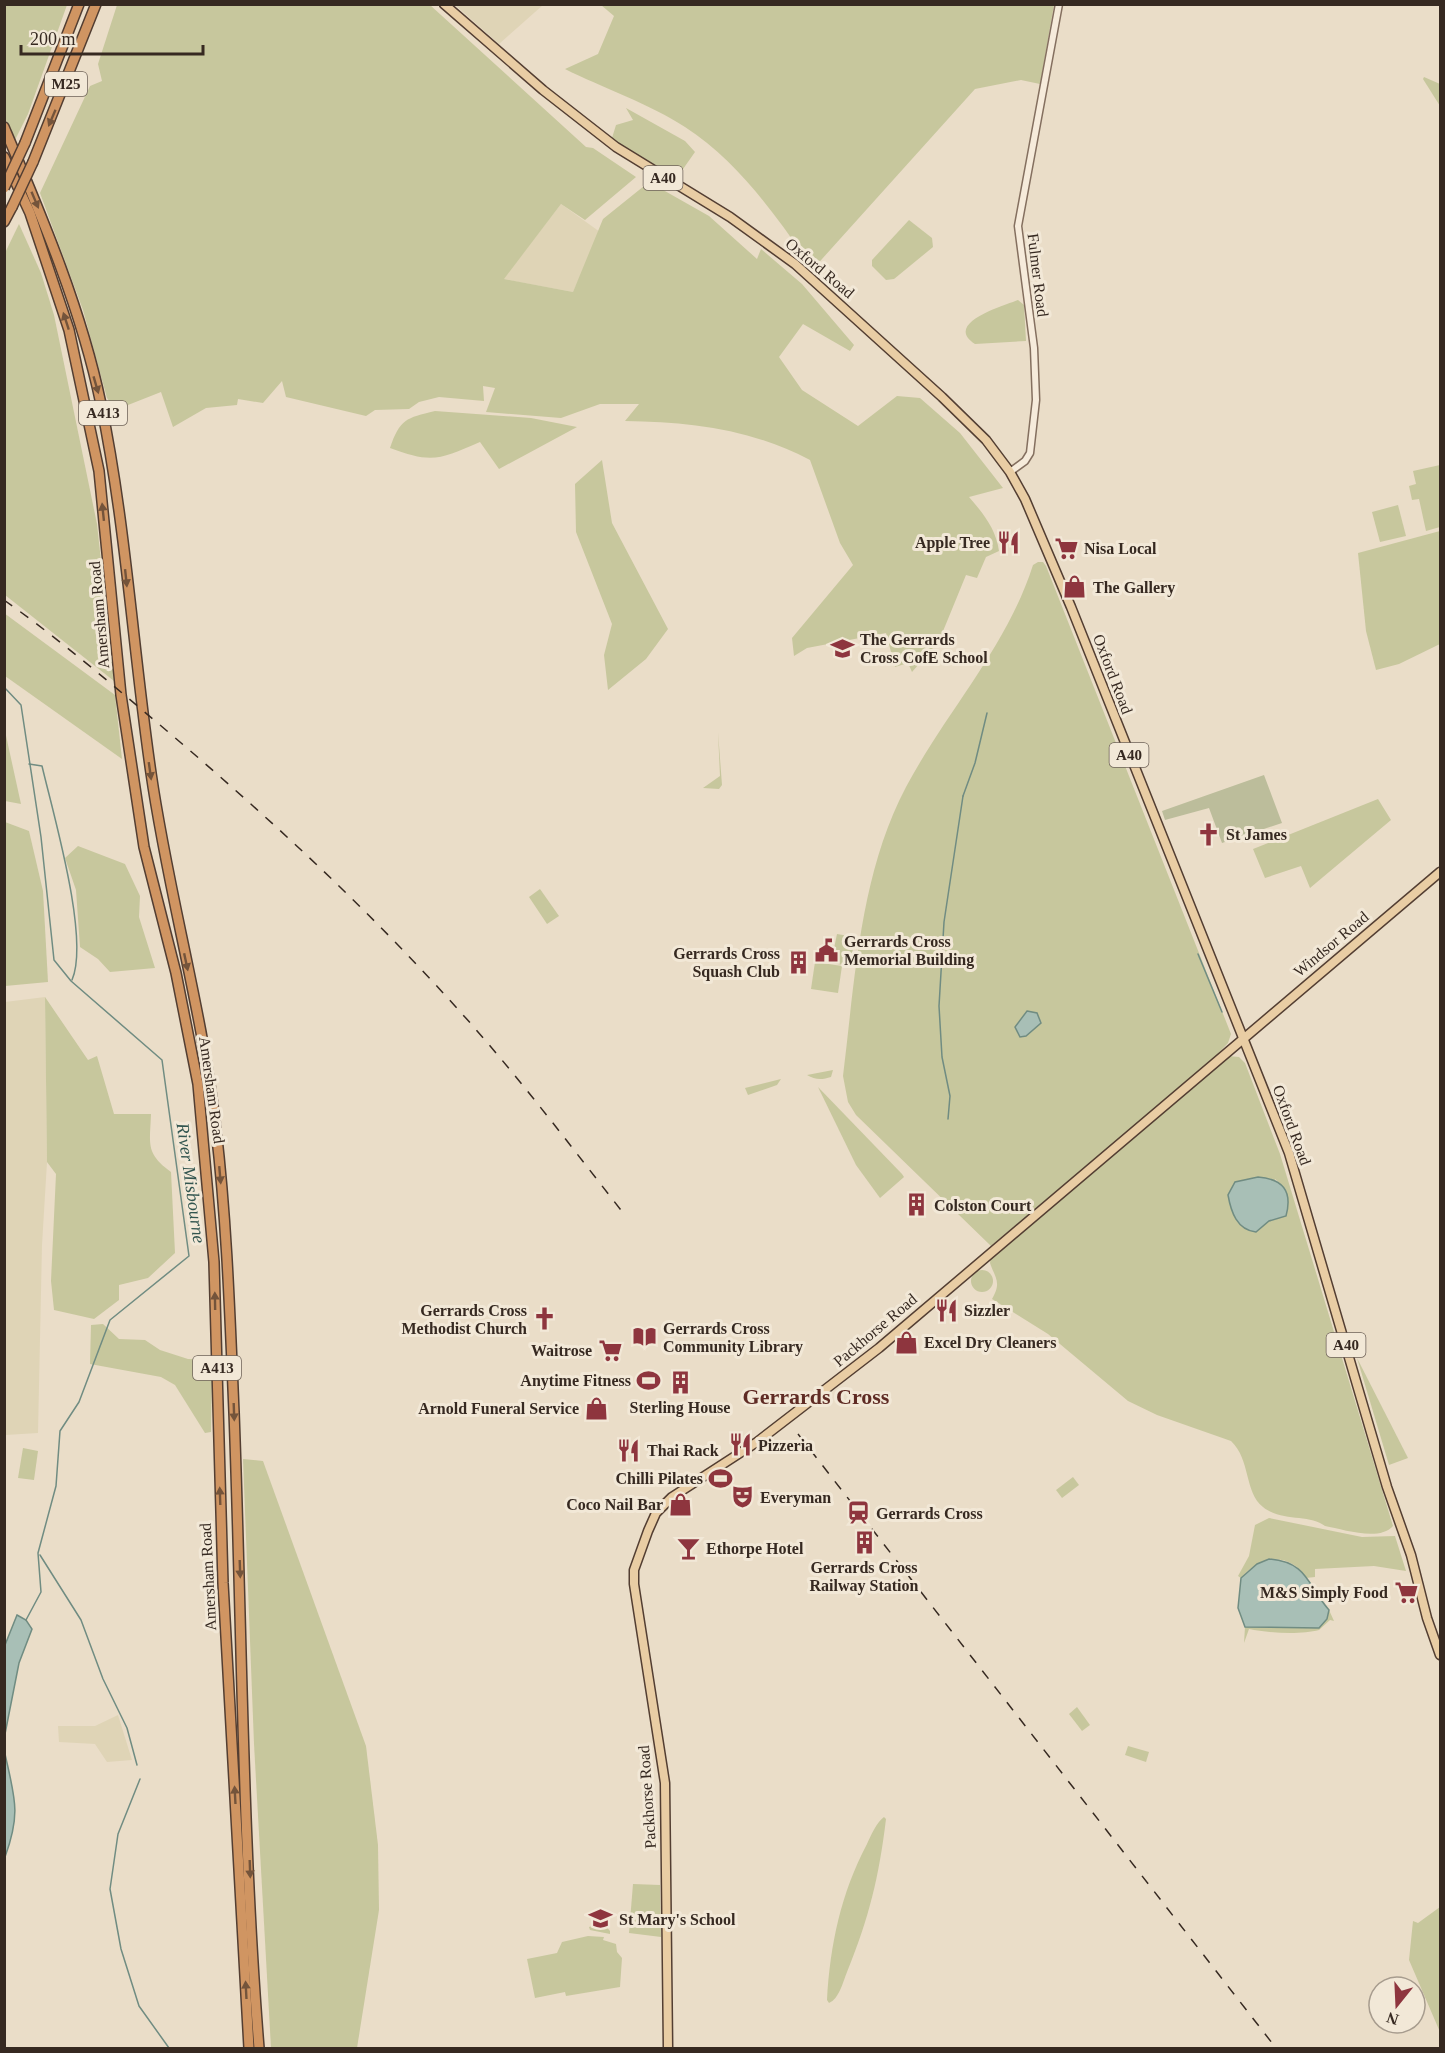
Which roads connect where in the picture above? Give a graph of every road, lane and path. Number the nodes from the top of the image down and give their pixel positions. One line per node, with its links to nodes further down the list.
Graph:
1 (79, 4): 7 (highway, M25, bridge)
2 (96, 4): 8 (highway, M25, one-way to 8, bridge)
3 (444, 4): 9 (main road, Oxford Road / A40)
4 (1059, 4): 9 (street, Fulmer Road)
5 (4, 127): 14 (highway, A413, one-way to 14)
6 (4, 157): 13 (highway, Amersham Road / A413, one-way to 6)
7 (4, 188)
8 (4, 222)
9 (1010, 472): 11 (main road, Oxford Road / A40)
10 (1440, 872): 11 (main road, Windsor Road)
11 (1242, 1039): 12 (main road, Oxford Road / A40); 15 (main road, Packhorse Road)
12 (1440, 1654)
13 (249, 2049)
14 (259, 2049)
15 (668, 2049)

